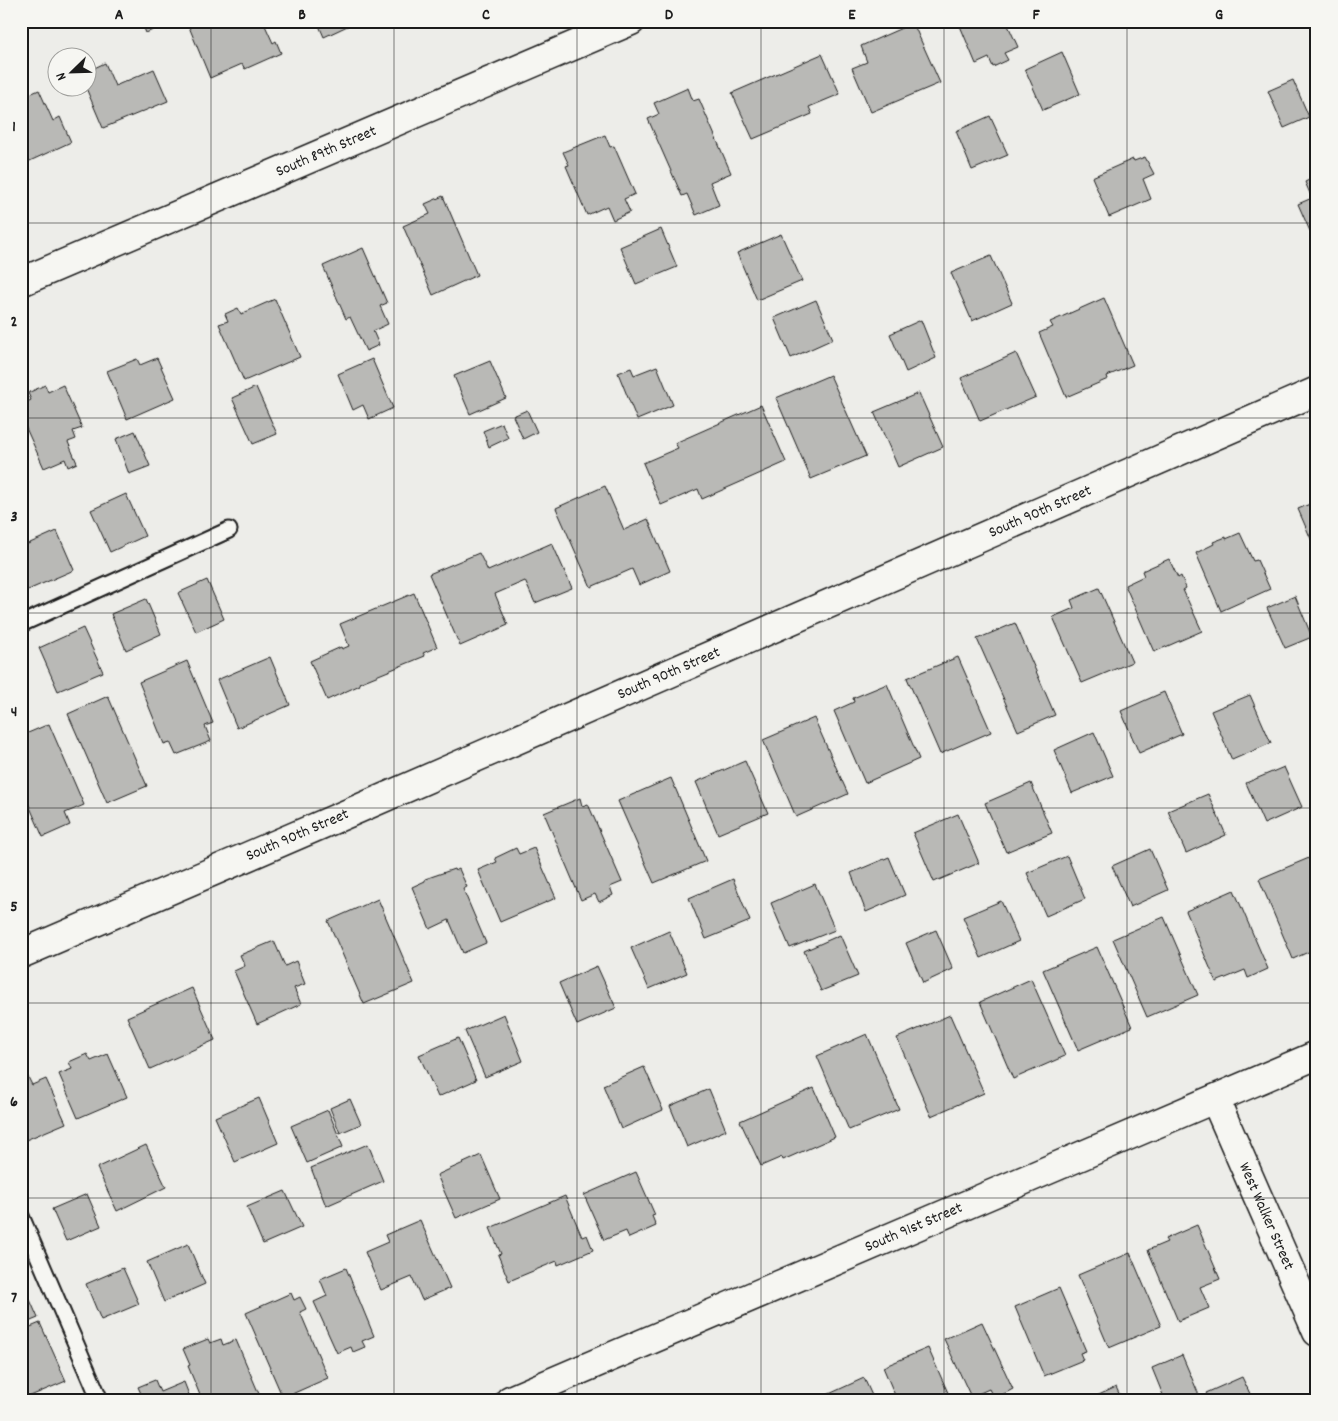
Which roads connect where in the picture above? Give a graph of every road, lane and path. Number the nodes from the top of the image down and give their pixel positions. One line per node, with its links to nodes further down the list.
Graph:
1 (632, 21): 2 (street, South 89th Street)
2 (21, 282)
3 (1317, 391): 6 (street, South 90th Street)
4 (229, 530): 5 (lane)
5 (21, 624)
6 (21, 954)
7 (1317, 1055): 8 (street, South 91st Street)
8 (1215, 1099): 10 (street, West Walker Street); 12 (street, South 91st Street)
9 (21, 1216): 11 (lane)
10 (1317, 1332)
11 (100, 1400)
12 (510, 1400)

